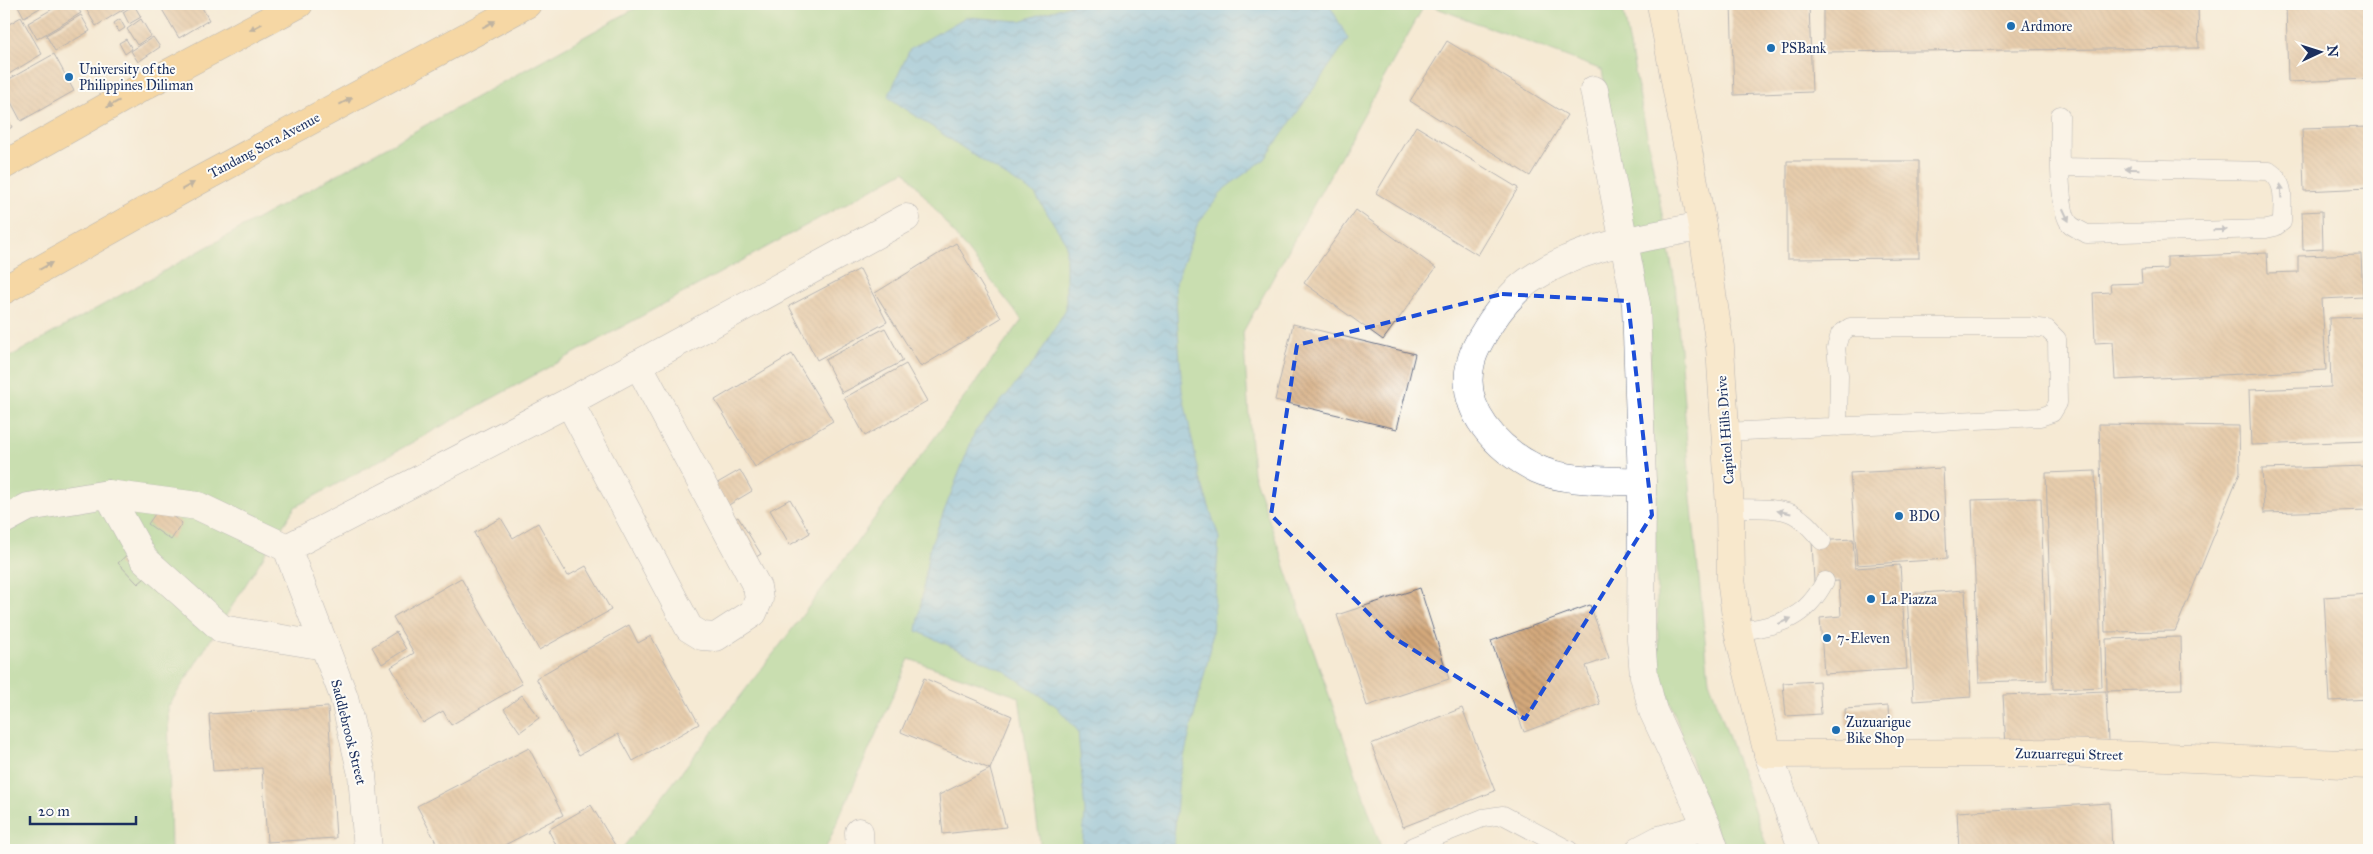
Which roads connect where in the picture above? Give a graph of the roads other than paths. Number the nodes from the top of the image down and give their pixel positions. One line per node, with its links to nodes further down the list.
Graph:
1 (299, 4): 6 (main road, one-way to 6)
2 (527, 4): 11 (main road, Tandang Sora Avenue, one-way to 2)
3 (1661, 4): 9 (street, Capitol Hills Drive)
4 (1594, 90): 10 (street)
5 (2060, 115): 7 (lane)
6 (4, 165)
7 (2061, 167): 7 (lane, one-way to 7)
8 (906, 218): 12 (street)
9 (1702, 226): 10 (street); 15 (street, Capitol Hills Drive)
10 (1625, 241): 16 (street); 16 (street)
11 (4, 290)
12 (638, 364): 13 (street); 13 (street)
13 (568, 402): 21 (street)
14 (1838, 427): 14 (lane); 15 (lane)
15 (1724, 432): 18 (street, Capitol Hills Drive)
16 (1642, 482): 27 (street)
17 (108, 494): 19 (street); 21 (street); 24 (street)
18 (1730, 508): 20 (lane, one-way to 18); 23 (street, Capitol Hills Drive)
19 (4, 520)
20 (1822, 541)
21 (287, 548): 24 (street, Saddlebrook Street)
22 (1825, 581): 23 (lane, one-way to 22)
23 (1738, 632): 25 (street, Capitol Hills Drive)
24 (325, 646): 29 (street, Saddlebrook Street)
25 (1768, 754): 26 (street, Zuzuarregui Street); 32 (street, Capitol Hills Drive)
26 (2369, 765)
27 (1711, 839): 31 (street)
28 (1413, 846): 30 (lane)
29 (368, 850)
30 (1569, 850)
31 (1640, 850)
32 (1803, 850)

